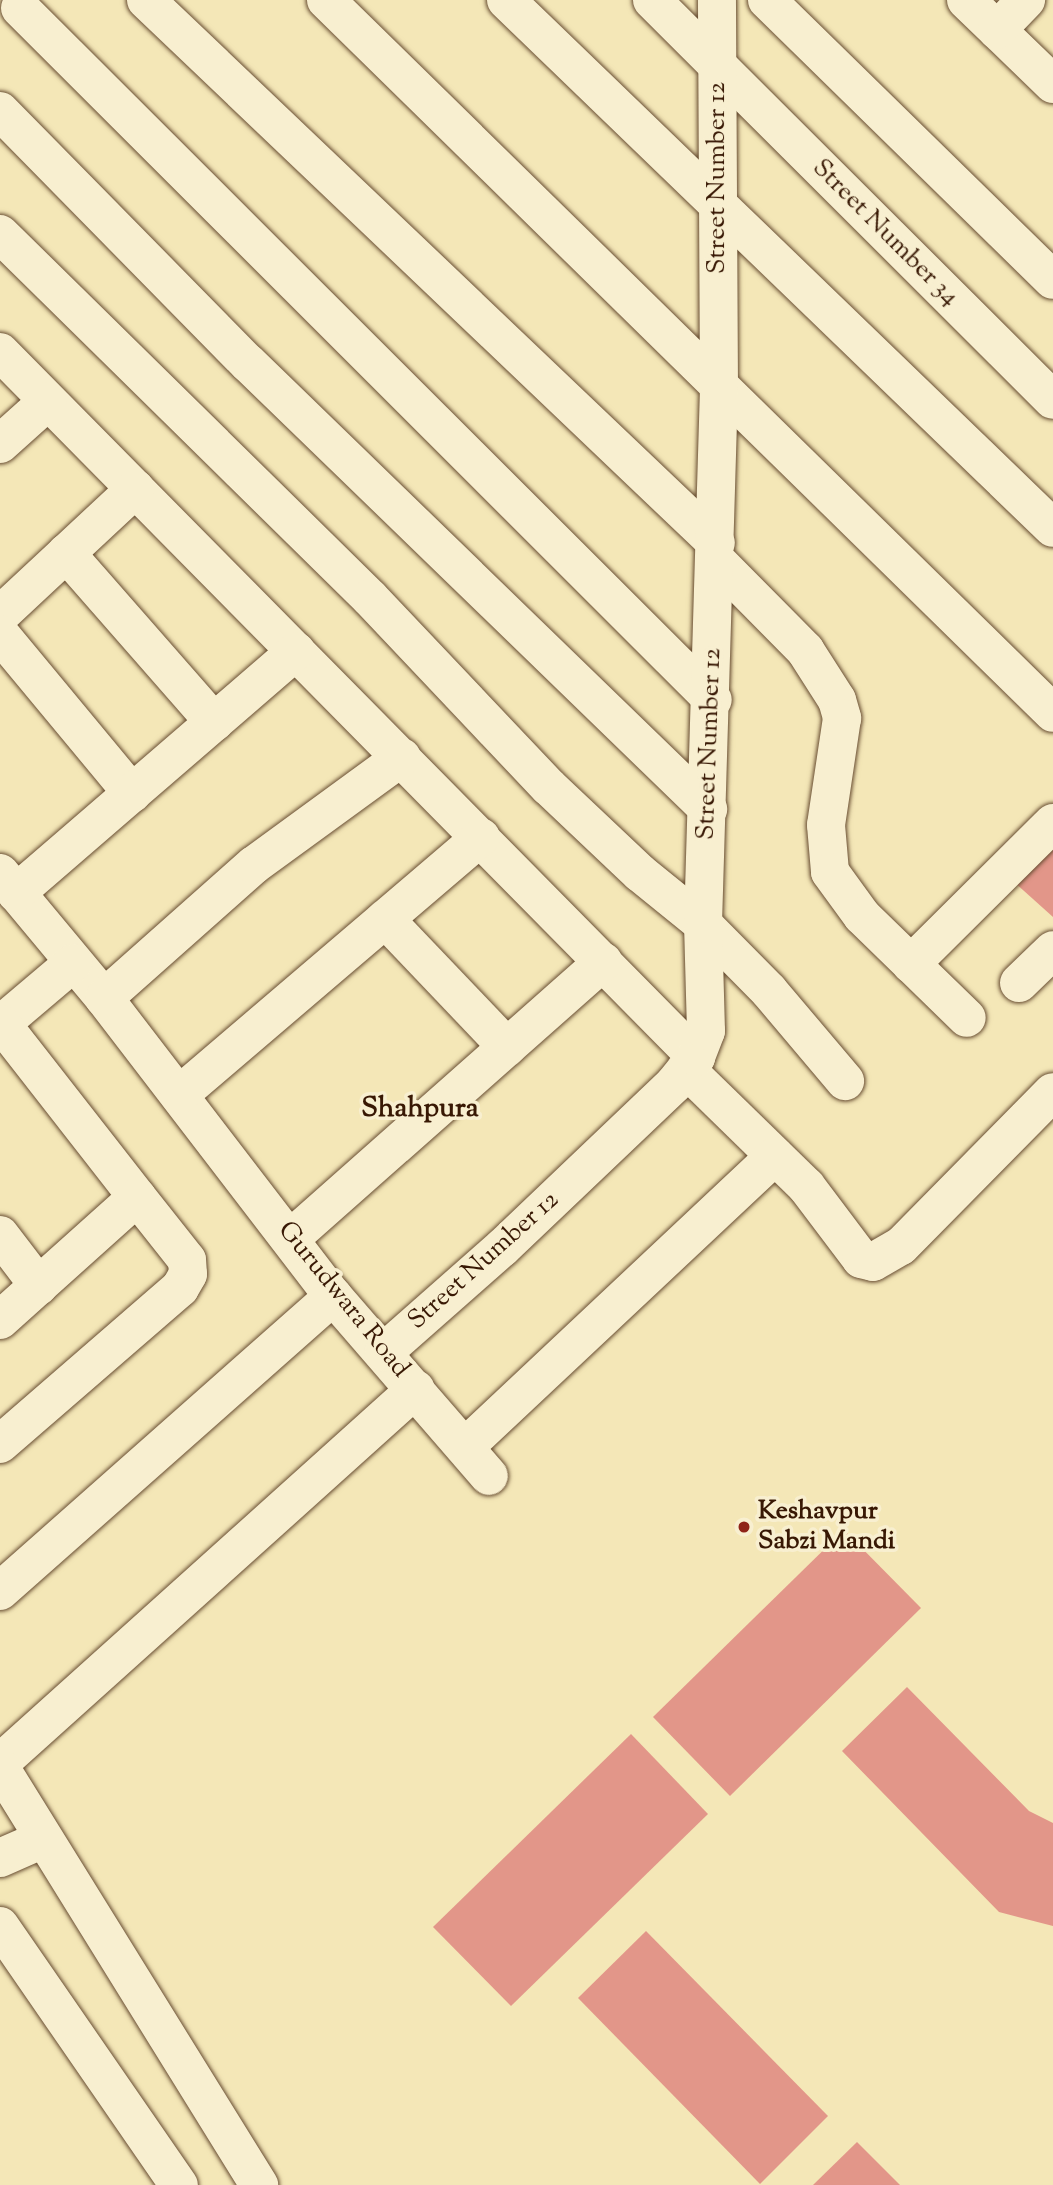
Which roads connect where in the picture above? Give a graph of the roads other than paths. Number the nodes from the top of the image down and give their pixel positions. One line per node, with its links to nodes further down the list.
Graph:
1 (146, 0): 24 (street)
2 (326, 0): 18 (street)
3 (506, 0): 14 (street)
4 (652, 0): 11 (street, Street Number 34)
5 (716, 0): 11 (street, Street Number 12)
6 (767, 0): 16 (street)
7 (966, 0): 10 (street)
8 (1026, 0): 10 (street)
9 (16, 12): 29 (street)
10 (997, 30): 12 (street)
11 (717, 66): 14 (street, Street Number 12); 19 (street, Street Number 34)
12 (1053, 84)
13 (0, 111): 34 (street)
14 (718, 207): 18 (street, Street Number 12); 23 (street)
15 (0, 234): 39 (street)
16 (1053, 280)
17 (0, 352): 20 (street)
18 (719, 389): 24 (street, Street Number 12); 30 (street)
19 (1053, 400)
20 (48, 401): 21 (street); 22 (street)
21 (0, 444)
22 (135, 489): 25 (street); 28 (street)
23 (1053, 528)
24 (716, 552): 29 (street, Street Number 12); 43 (street)
25 (66, 553): 26 (street); 31 (street)
26 (0, 615)
27 (0, 634): 33 (street)
28 (296, 651): 31 (street); 32 (street)
29 (713, 700): 34 (street, Street Number 12)
30 (1053, 713)
31 (214, 722): 33 (street)
32 (402, 757): 36 (street); 45 (street)
33 (132, 793): 37 (street)
34 (709, 809): 39 (street, Street Number 12)
35 (1053, 823): 43 (street)
36 (481, 837): 38 (street); 41 (street)
37 (8, 883): 42 (street, Gurudwara Road)
38 (385, 919): 48 (street); 52 (street)
39 (703, 924): 49 (street, Street Number 12); 50 (street)
40 (1053, 950): 44 (street)
41 (603, 962): 48 (street); 49 (street)
42 (73, 963): 45 (street, Gurudwara Road); 47 (street)
43 (911, 964): 46 (street)
44 (1019, 983)
45 (104, 998): 52 (street, Gurudwara Road)
46 (967, 1018)
47 (1, 1024): 54 (street)
48 (507, 1047): 56 (street)
49 (691, 1063): 53 (street); 60 (street, Street Number 12)
50 (845, 1081)
51 (1053, 1092): 53 (street)
52 (180, 1096): 56 (street, Gurudwara Road)
53 (775, 1156): 63 (street)
54 (137, 1197): 57 (street); 62 (street)
55 (0, 1235): 57 (street)
56 (291, 1238): 58 (street, Gurudwara Road)
57 (39, 1286): 59 (street)
58 (333, 1296): 60 (street, Gurudwara Road); 65 (street)
59 (0, 1320)
60 (384, 1352): 61 (street, Gurudwara Road)
61 (416, 1389): 63 (street); 66 (street, Gurudwara Road)
62 (0, 1444)
63 (465, 1447): 64 (street)
64 (489, 1476)
65 (0, 1591)
66 (0, 1765): 67 (street)
67 (43, 1839): 68 (street); 71 (street)
68 (0, 1858)
69 (0, 1926): 70 (street)
70 (179, 2185)
71 (259, 2185)

